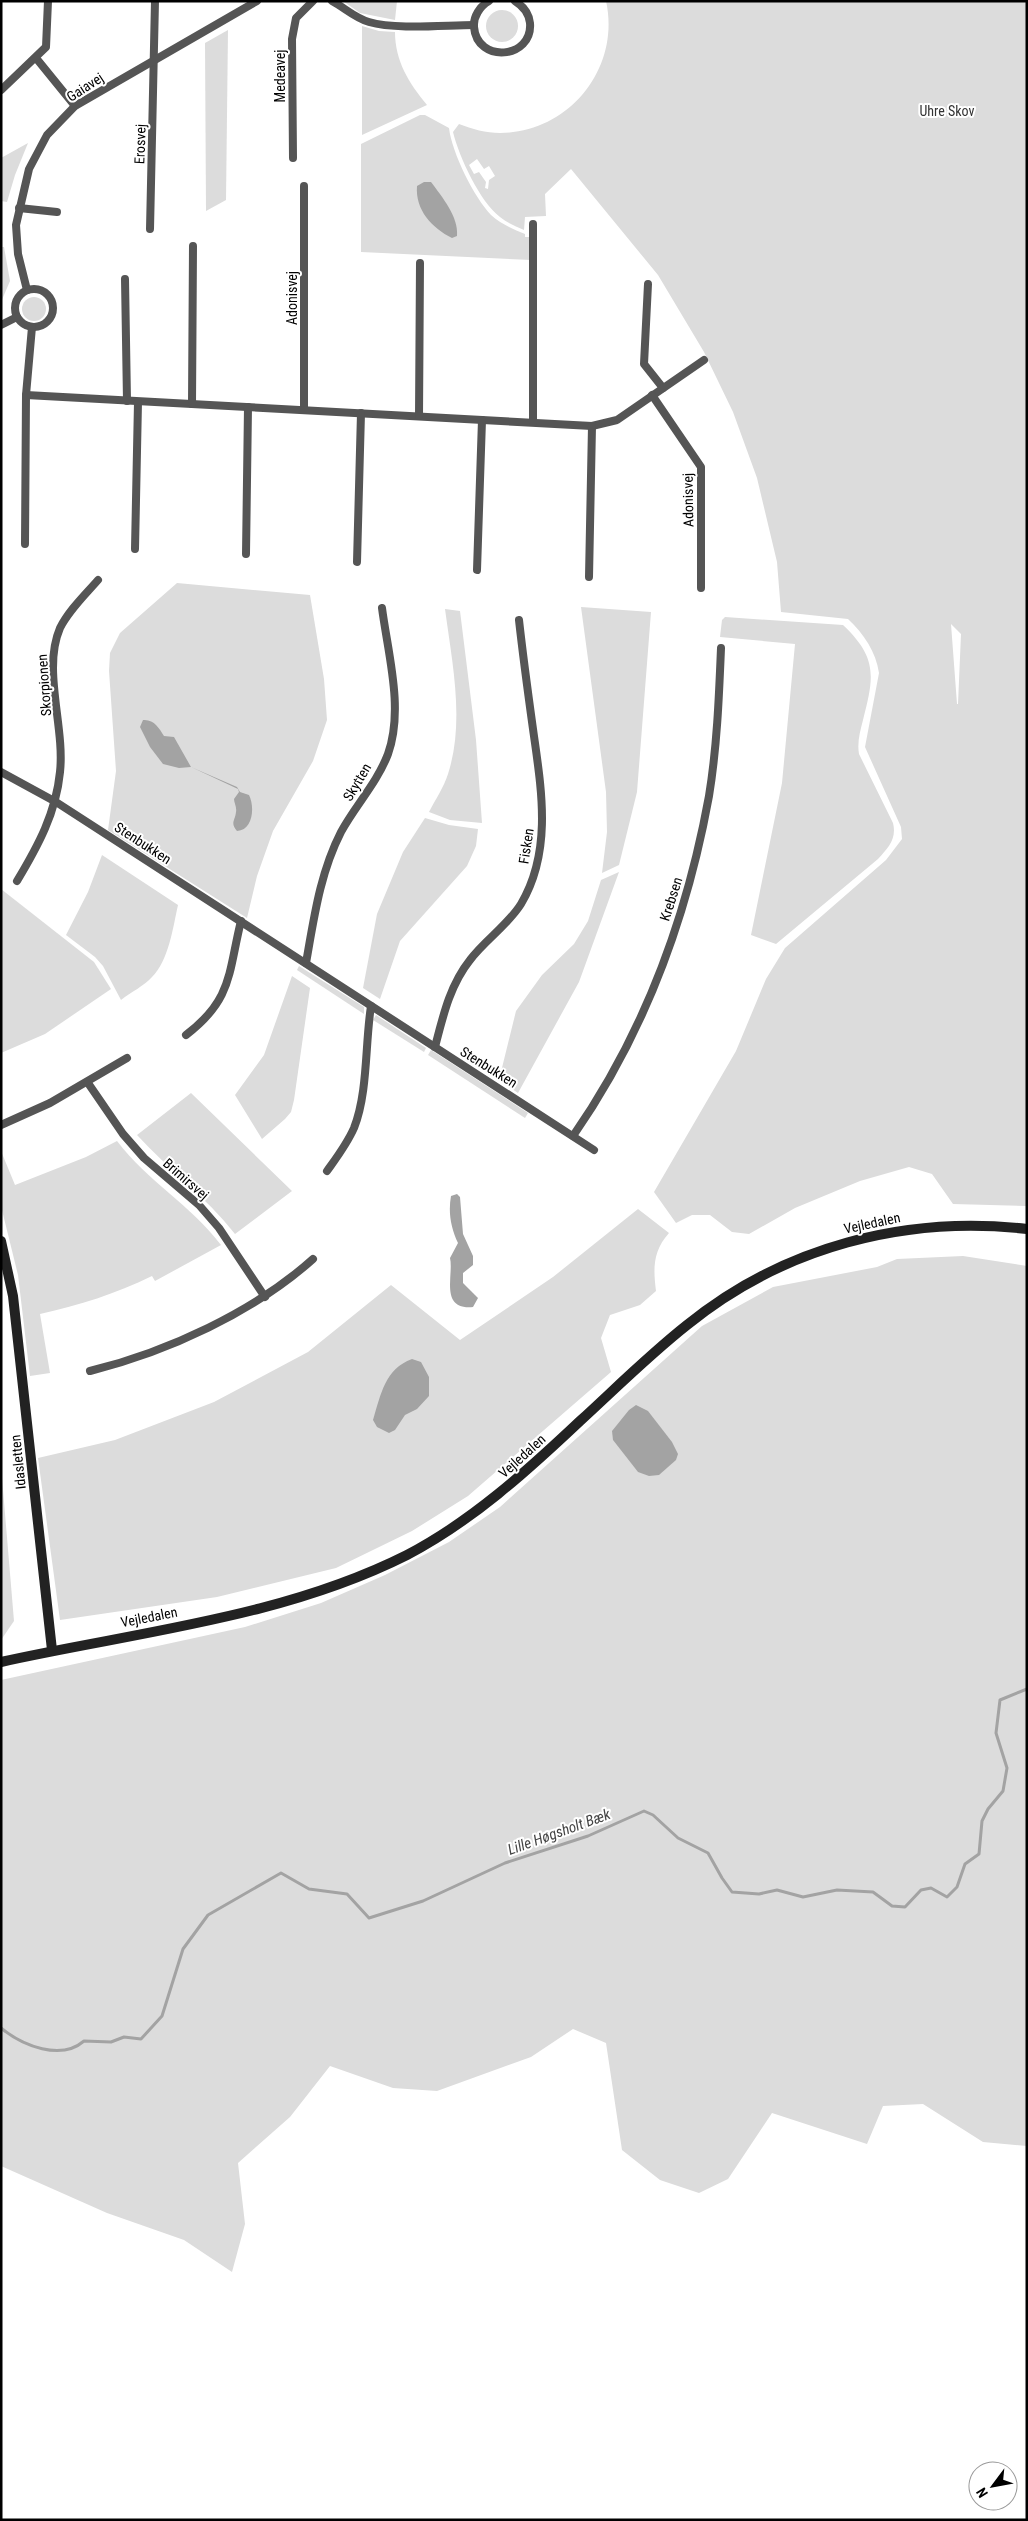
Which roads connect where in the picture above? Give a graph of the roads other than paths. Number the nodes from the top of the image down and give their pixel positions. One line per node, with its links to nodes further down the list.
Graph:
1 (48, 1): 9 (street)
2 (155, 1): 10 (street, Erosvej)
3 (257, 1): 10 (street, Gaiavej)
4 (313, 1): 13 (street, Medeavej)
5 (332, 1): 8 (street)
6 (489, 1): 8 (street)
7 (515, 1): 8 (street)
8 (474, 25)
9 (36, 58): 11 (street); 12 (street)
10 (155, 59): 12 (street, Gaiavej); 18 (street, Erosvej)
11 (1, 90)
12 (75, 106): 15 (street, Gaiavej)
13 (293, 158)
14 (304, 186): 35 (street, Adonisvej)
15 (19, 208): 16 (street); 23 (street, Gaiavej)
16 (57, 212)
17 (533, 224): 39 (street)
18 (150, 229)
19 (193, 246): 33 (street)
20 (420, 263): 37 (street)
21 (126, 279): 31 (street)
22 (648, 284): 28 (street)
23 (27, 290): 24 (street); 26 (street)
24 (17, 317): 25 (street); 26 (street)
25 (1, 325)
26 (32, 327): 29 (street)
27 (704, 360): 28 (street)
28 (663, 388): 30 (street)
29 (26, 395): 31 (street); 41 (street)
30 (652, 395): 40 (street); 48 (street, Adonisvej)
31 (127, 401): 32 (street)
32 (138, 402): 33 (street); 42 (street)
33 (192, 404): 34 (street)
34 (248, 407): 35 (street); 43 (street)
35 (304, 410): 36 (street)
36 (361, 413): 37 (street); 44 (street)
37 (419, 416): 38 (street)
38 (482, 420): 39 (street); 45 (street)
39 (533, 422): 40 (street)
40 (592, 426): 46 (street)
41 (26, 544)
42 (135, 549)
43 (246, 554)
44 (357, 562)
45 (477, 570)
46 (589, 577)
47 (98, 580): 53 (street, Skorpionen)
48 (701, 588)
49 (382, 608): 56 (street, Skytten)
50 (518, 620): 59 (street, Fisken)
51 (721, 648): 63 (street, Krebsen)
52 (1, 772): 53 (street, Stenbukken)
53 (56, 802): 54 (street); 55 (street, Stenbukken)
54 (17, 881)
55 (241, 921): 56 (street, Stenbukken); 58 (street)
56 (306, 964): 57 (street, Stenbukken)
57 (370, 1006): 59 (street, Stenbukken); 65 (street)
58 (186, 1035)
59 (435, 1047): 63 (street, Stenbukken)
60 (127, 1058): 61 (street)
61 (88, 1083): 62 (street); 69 (street, Brimirsvej)
62 (1, 1125)
63 (573, 1136): 64 (street, Stenbukken)
64 (594, 1150)
65 (327, 1171)
66 (1027, 1229): 71 (street, Vejledalen)
67 (1, 1241): 71 (street, Idasletten)
68 (314, 1259): 69 (street)
69 (265, 1297): 70 (street)
70 (90, 1371)
71 (52, 1650): 72 (street, Vejledalen)
72 (1, 1662)

